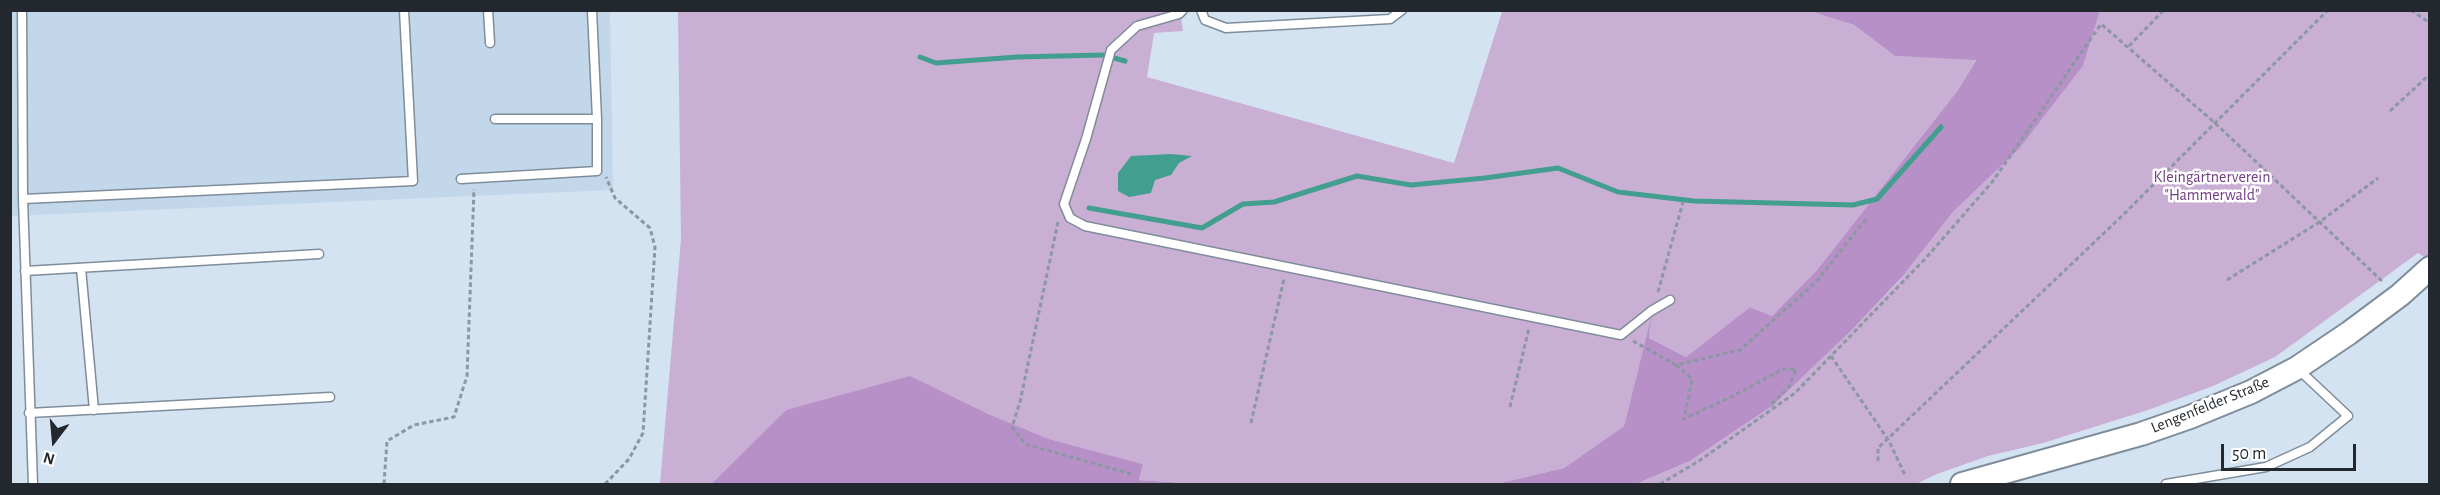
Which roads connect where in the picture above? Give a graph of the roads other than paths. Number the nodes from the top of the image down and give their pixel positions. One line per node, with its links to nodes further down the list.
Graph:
1 (22, 10): 12 (lane)
2 (404, 10): 12 (lane)
3 (488, 10): 8 (lane)
4 (592, 10): 10 (lane)
5 (1184, 10): 17 (lane)
6 (1201, 10): 7 (lane)
7 (1401, 10)
8 (490, 43)
9 (495, 119): 10 (lane)
10 (597, 119): 11 (lane)
11 (461, 179)
12 (23, 199): 16 (lane)
13 (319, 254): 14 (lane)
14 (81, 268): 16 (lane); 20 (lane)
15 (2430, 268): 18 (main road, Lengenfelder Straße)
16 (25, 271): 21 (lane)
17 (1670, 300)
18 (2297, 368): 23 (main road, Lengenfelder Straße); 24 (lane)
19 (330, 397): 20 (lane)
20 (94, 410): 21 (lane)
21 (29, 413): 22 (lane)
22 (33, 484)
23 (1962, 484)
24 (2166, 484)

